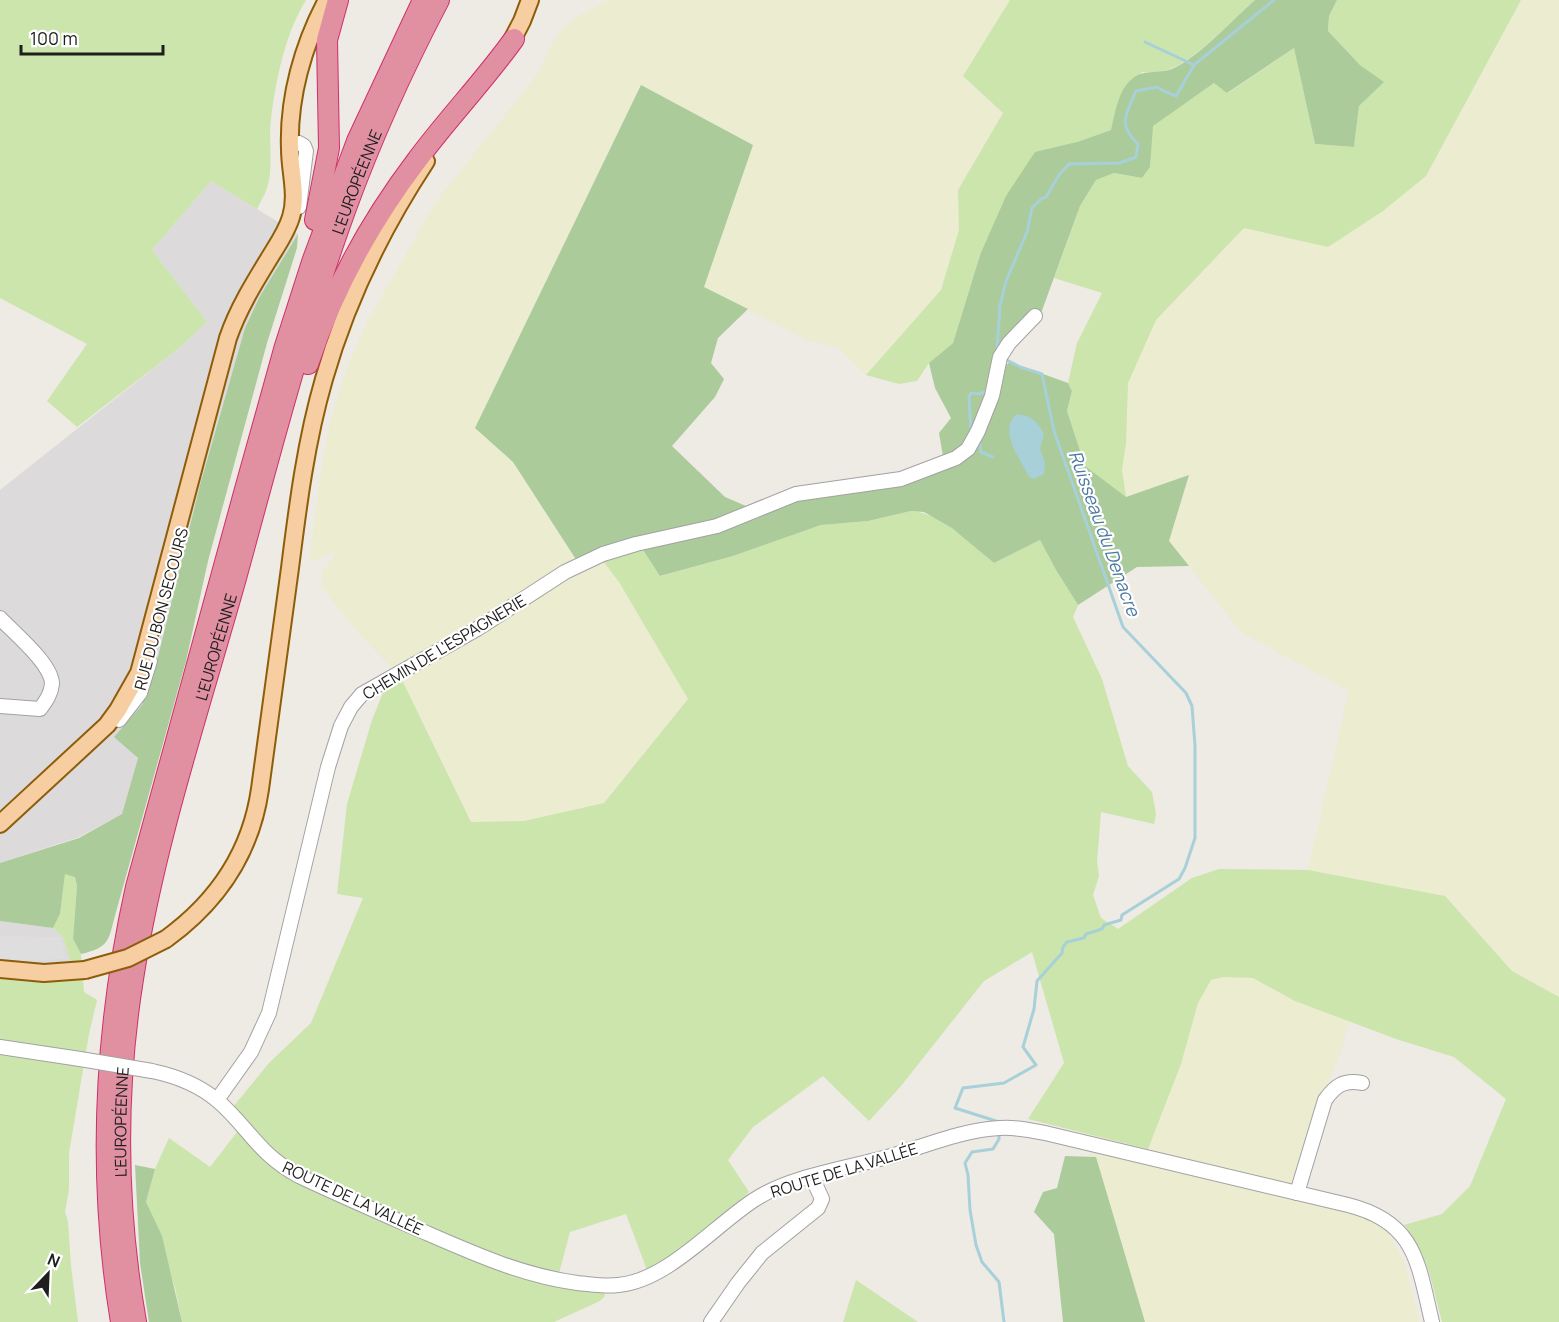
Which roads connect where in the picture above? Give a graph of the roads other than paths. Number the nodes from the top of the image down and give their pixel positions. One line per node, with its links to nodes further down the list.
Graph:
1 (327, 0): 7 (main road, RUE DU BON SECOURS)
2 (338, 0): 8 (highway)
3 (423, 0): 8 (highway, L'EUROPÉENNE)
4 (439, 0): 12 (highway, L'EUROPÉENNE)
5 (530, 0): 6 (main road)
6 (514, 39): 12 (highway); 17 (main road, bridge)
7 (290, 145): 10 (main road, RUE DU BON SECOURS); 10 (street, RUE DU BON SECOURS)
8 (303, 291): 23 (highway, L'EUROPÉENNE)
9 (1035, 316): 20 (street, CHEMIN DE L'ESPAGNERIE)
10 (203, 442): 11 (main road, RUE DU BON SECOURS)
11 (185, 507): 15 (main road, RUE DU BON SECOURS); 16 (street, RUE DU BON SECOURS)
12 (233, 587): 24 (highway, L'EUROPÉENNE)
13 (0, 618): 14 (street)
14 (0, 706)
15 (0, 824)
16 (0, 833)
17 (0, 969)
18 (0, 1047): 20 (street, ROUTE DE LA VALLÉE, bridge)
19 (1362, 1083): 22 (street)
20 (218, 1100): 21 (street, ROUTE DE LA VALLÉE)
21 (812, 1177): 22 (street, ROUTE DE LA VALLÉE); 25 (street)
22 (1297, 1193): 26 (street, ROUTE DE LA VALLÉE)
23 (121, 1322)
24 (136, 1322)
25 (711, 1322)
26 (1432, 1322)

